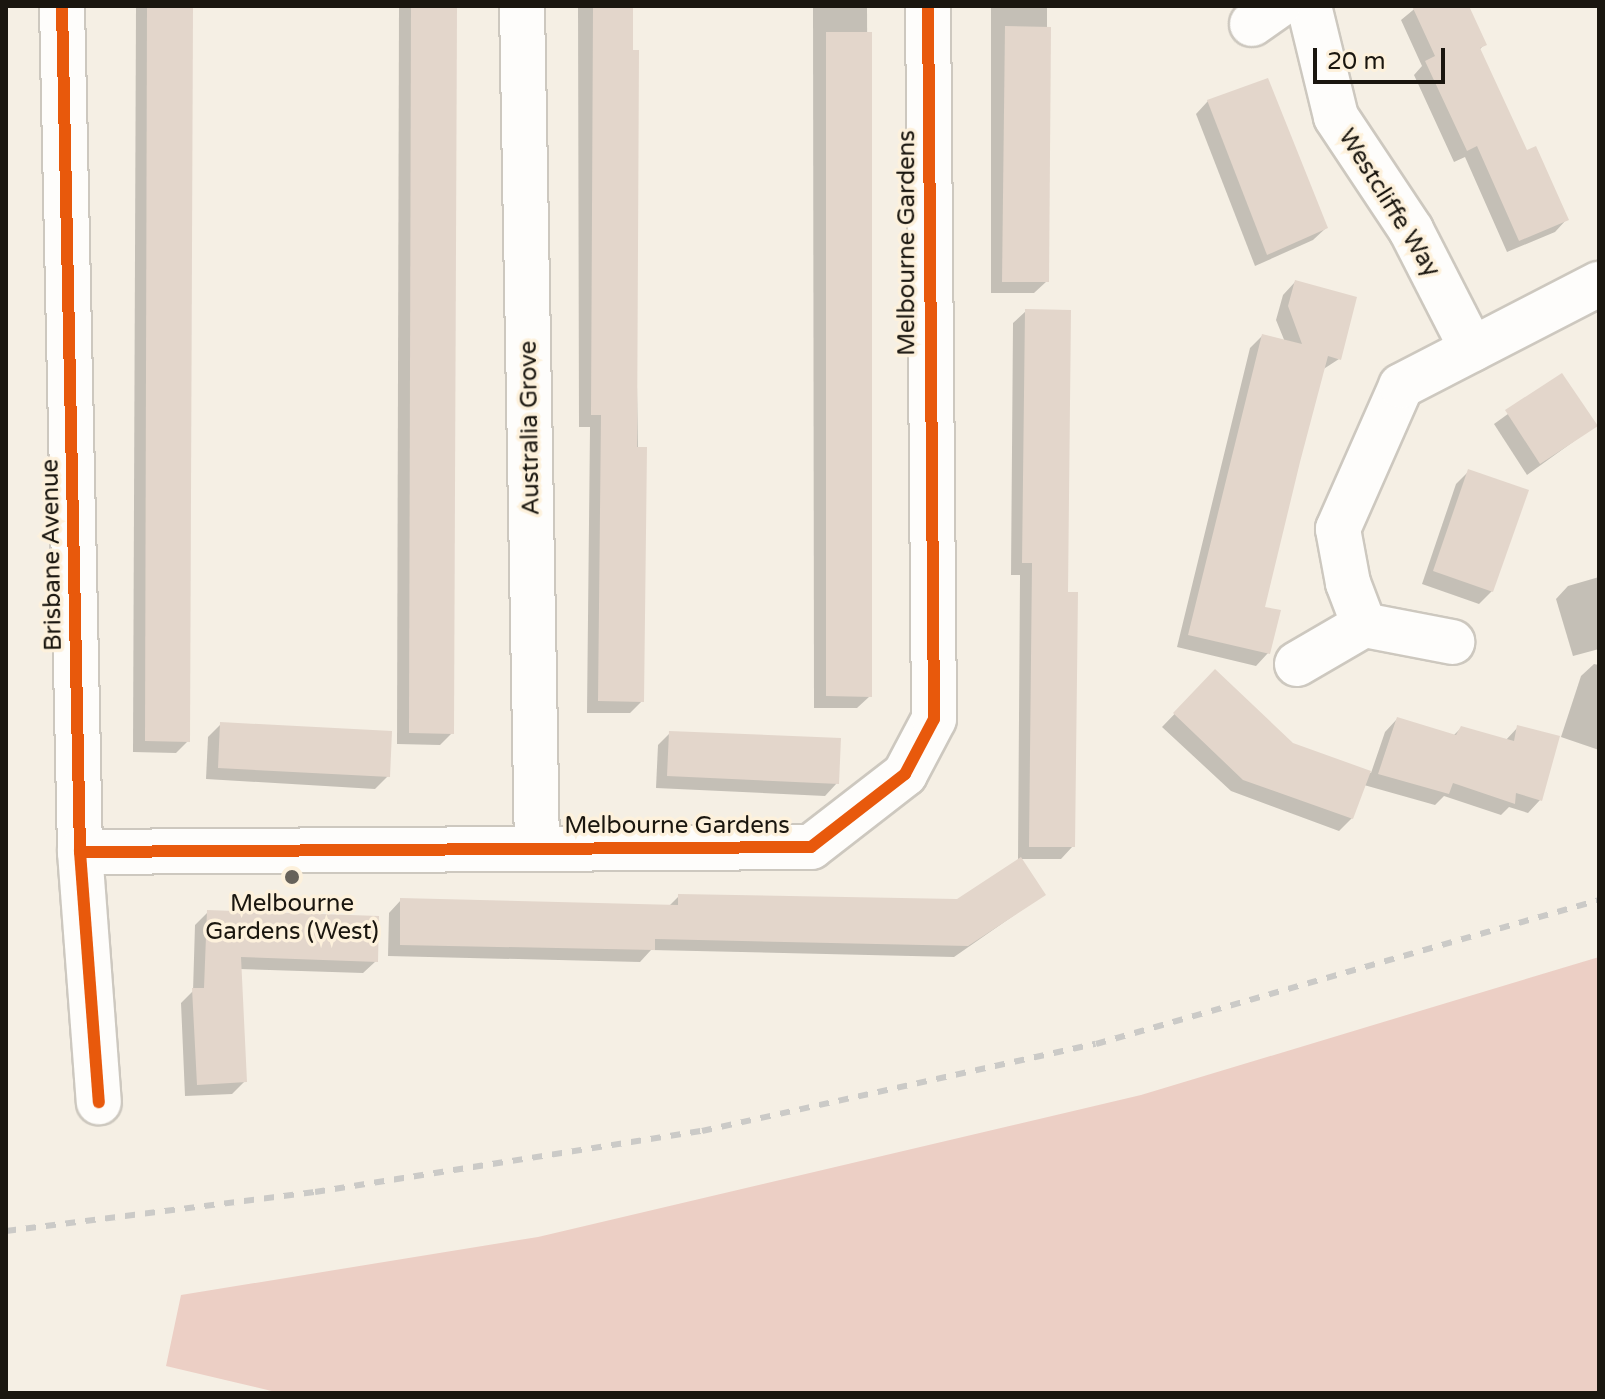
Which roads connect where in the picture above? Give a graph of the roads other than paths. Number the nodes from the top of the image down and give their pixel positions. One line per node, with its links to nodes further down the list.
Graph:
1 (62, 6): 11 (street, Brisbane Avenue)
2 (522, 6): 10 (street, Australia Grove)
3 (928, 6): 10 (street, Melbourne Gardens)
4 (1309, 6): 6 (street, Westcliffe Way)
5 (1599, 284): 6 (street)
6 (1472, 349): 7 (street)
7 (1364, 625): 8 (street); 9 (street)
8 (1452, 642)
9 (1297, 664)
10 (537, 849): 11 (street, Melbourne Gardens)
11 (80, 852): 12 (street, Brisbane Avenue)
12 (99, 1102)

